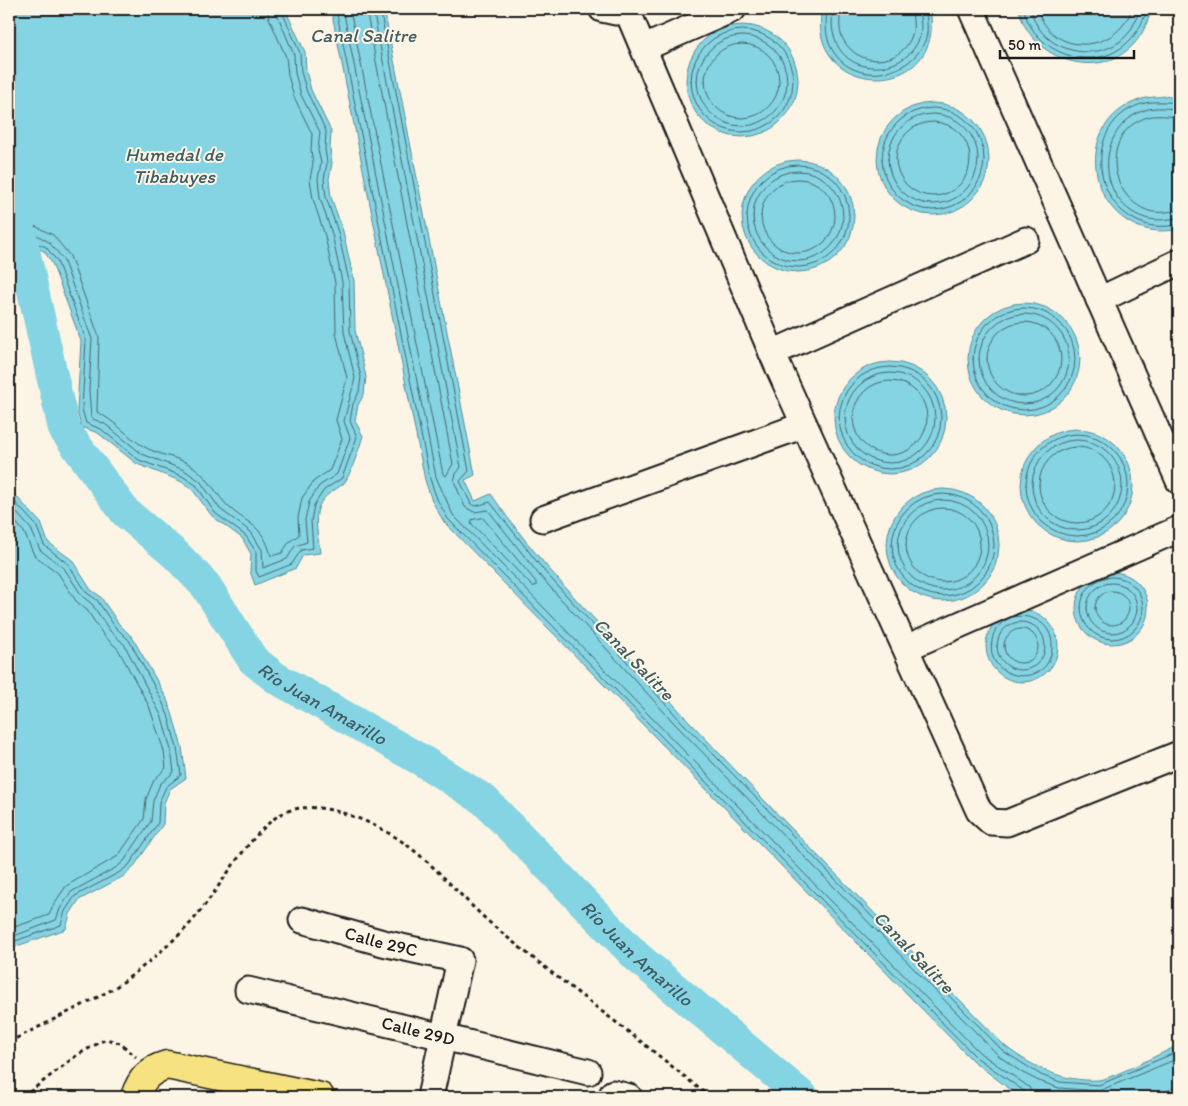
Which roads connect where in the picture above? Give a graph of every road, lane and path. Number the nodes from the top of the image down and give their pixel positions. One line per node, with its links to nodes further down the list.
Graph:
1 (602, 9): 2 (street)
2 (628, 9): 5 (street)
3 (733, 9): 5 (street)
4 (971, 9): 8 (street)
5 (644, 48): 9 (street)
6 (1026, 240): 9 (street)
7 (1179, 262): 8 (street)
8 (1099, 300): 11 (street)
9 (772, 353): 10 (street)
10 (804, 425): 12 (street); 14 (street)
11 (1179, 481)
12 (544, 519)
13 (1179, 530): 14 (street)
14 (906, 648): 15 (street)
15 (1179, 754)
16 (302, 920): 18 (street, Calle 29C)
17 (248, 990): 18 (street, Calle 29D)
18 (443, 1038): 19 (street, Calle 29D); 23 (street)
19 (588, 1072)
20 (140, 1086): 21 (path); 22 (main road)
21 (23, 1097)
22 (320, 1097)
23 (430, 1097)

